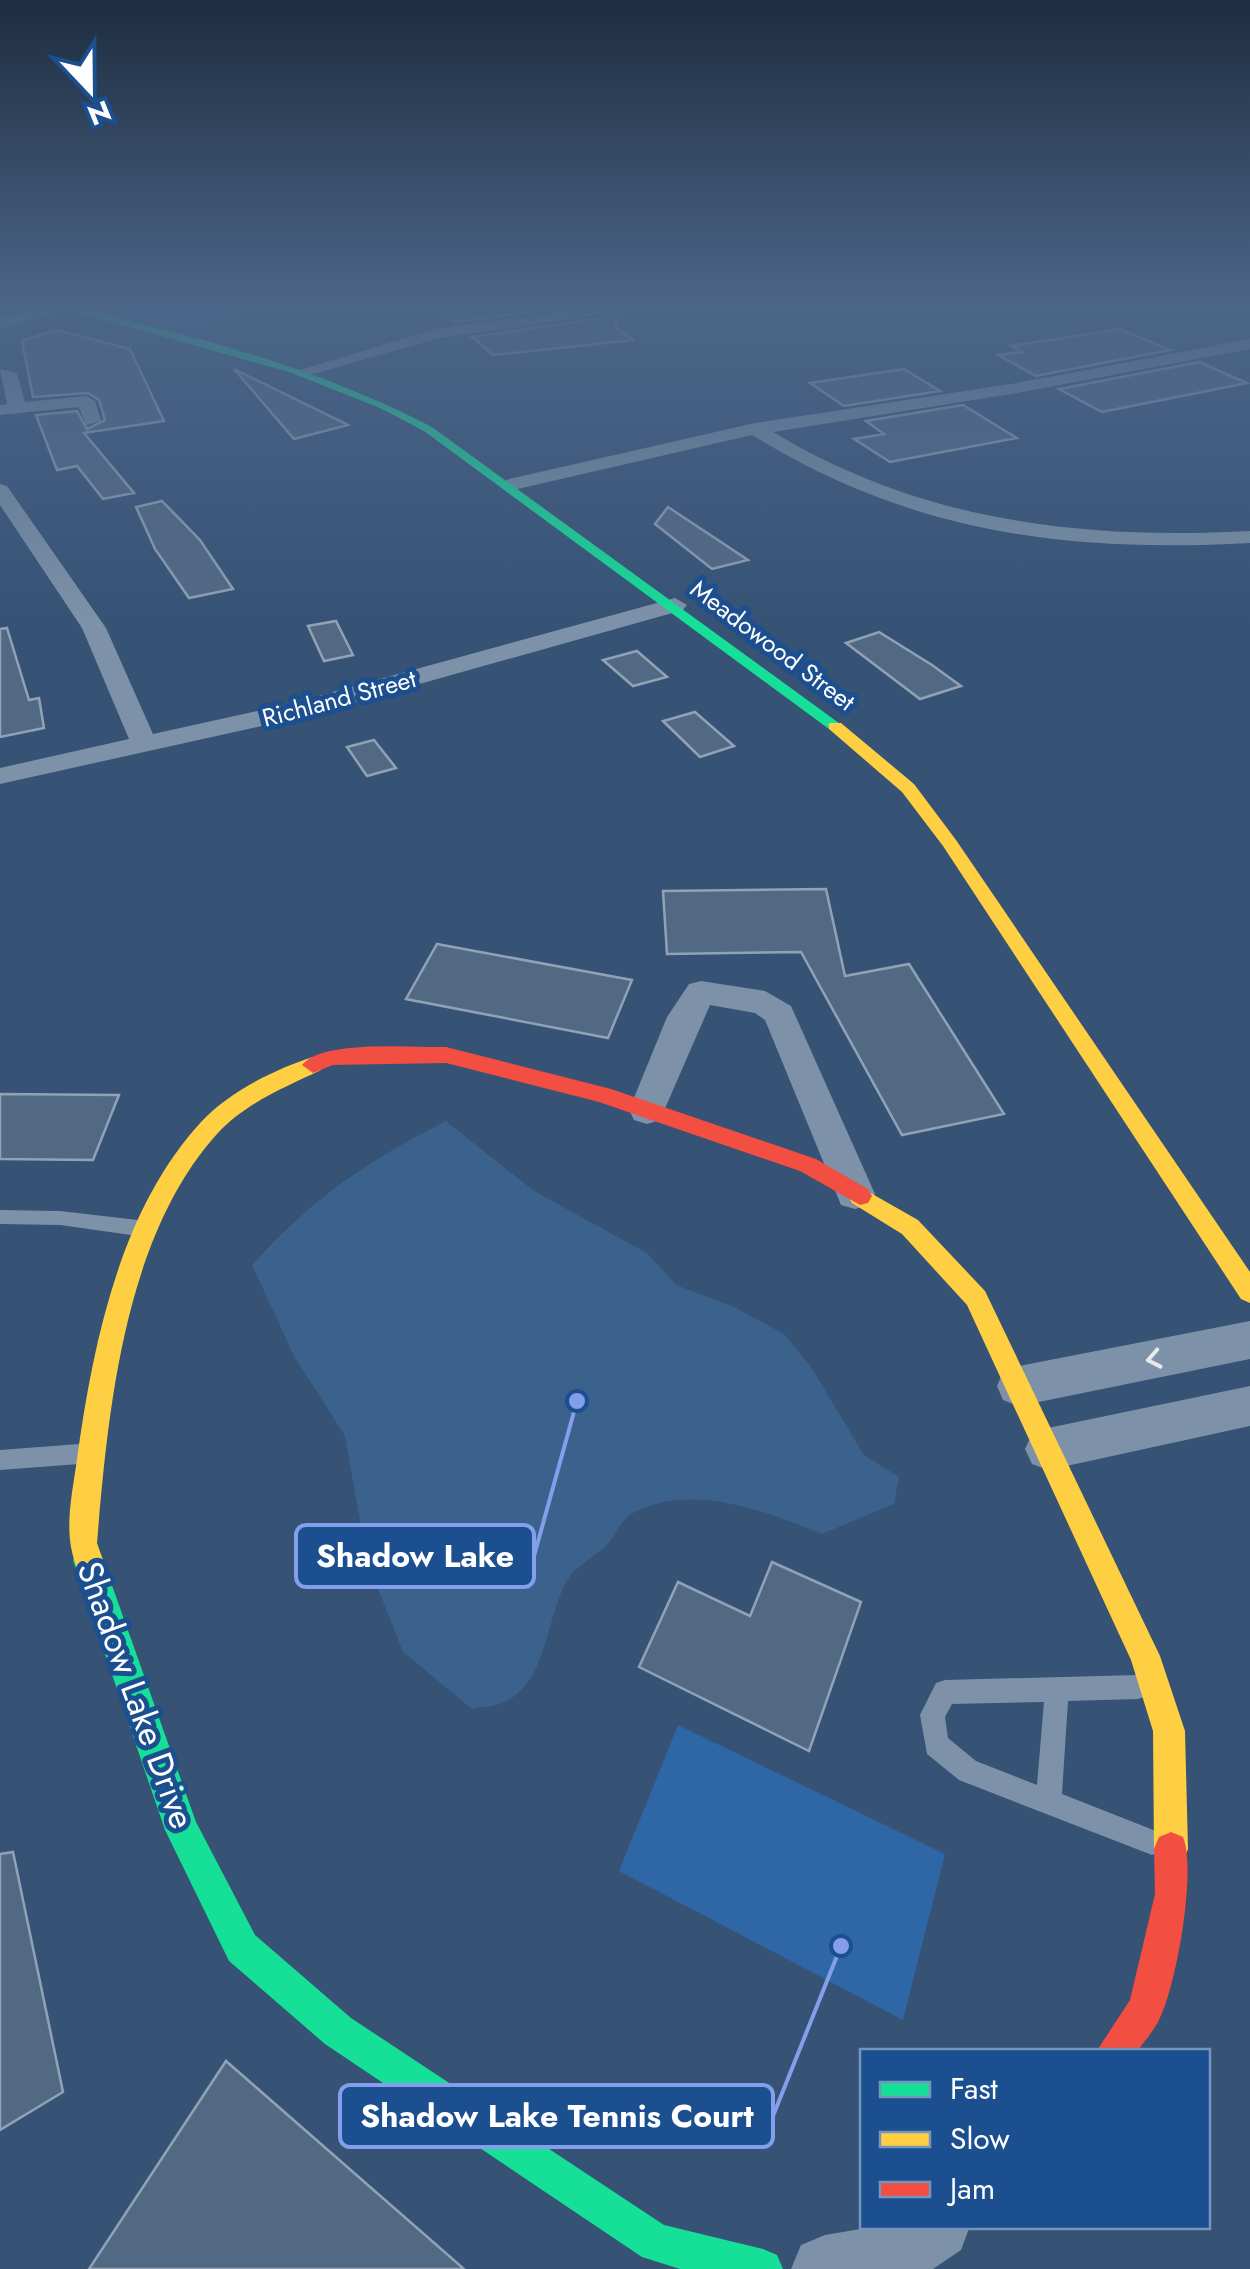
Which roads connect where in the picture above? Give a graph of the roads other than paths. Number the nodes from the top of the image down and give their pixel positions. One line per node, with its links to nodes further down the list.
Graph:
1 (89, 410): 4 (street)
2 (395, 410): 6 (street, Meadowood Street)
3 (877, 410): 5 (street)
4 (92, 421)
5 (755, 429): 6 (street); 8 (street)
6 (509, 485): 9 (street, Meadowood Street)
7 (0, 490): 10 (street)
8 (1250, 537)
9 (675, 606): 10 (street, Richland Street); 16 (street, Meadowood Street)
10 (145, 746): 11 (street, Richland Street)
11 (0, 776)
12 (647, 1110): 13 (street, Shadow Lake Drive); 13 (street); 15 (street, Shadow Lake Drive)
13 (856, 1194): 18 (street, Shadow Lake Drive)
14 (0, 1217): 15 (lane)
15 (143, 1229): 21 (street, Shadow Lake Drive)
16 (1250, 1292)
17 (1250, 1340): 18 (street, one-way to 18)
18 (1018, 1386): 20 (street, Shadow Lake Drive)
19 (1250, 1406): 20 (street)
20 (1048, 1449): 23 (street, Shadow Lake Drive)
21 (90, 1454): 22 (lane); 29 (street, Shadow Lake Drive)
22 (0, 1460)
23 (1155, 1687): 24 (lane); 26 (street, Shadow Lake Drive)
24 (1056, 1689): 25 (lane); 25 (lane)
25 (1048, 1802): 26 (lane)
26 (1172, 1850): 27 (street, Shadow Lake Drive)
27 (1116, 2049)
28 (932, 2229): 30 (street)
29 (762, 2269)
30 (825, 2269)

